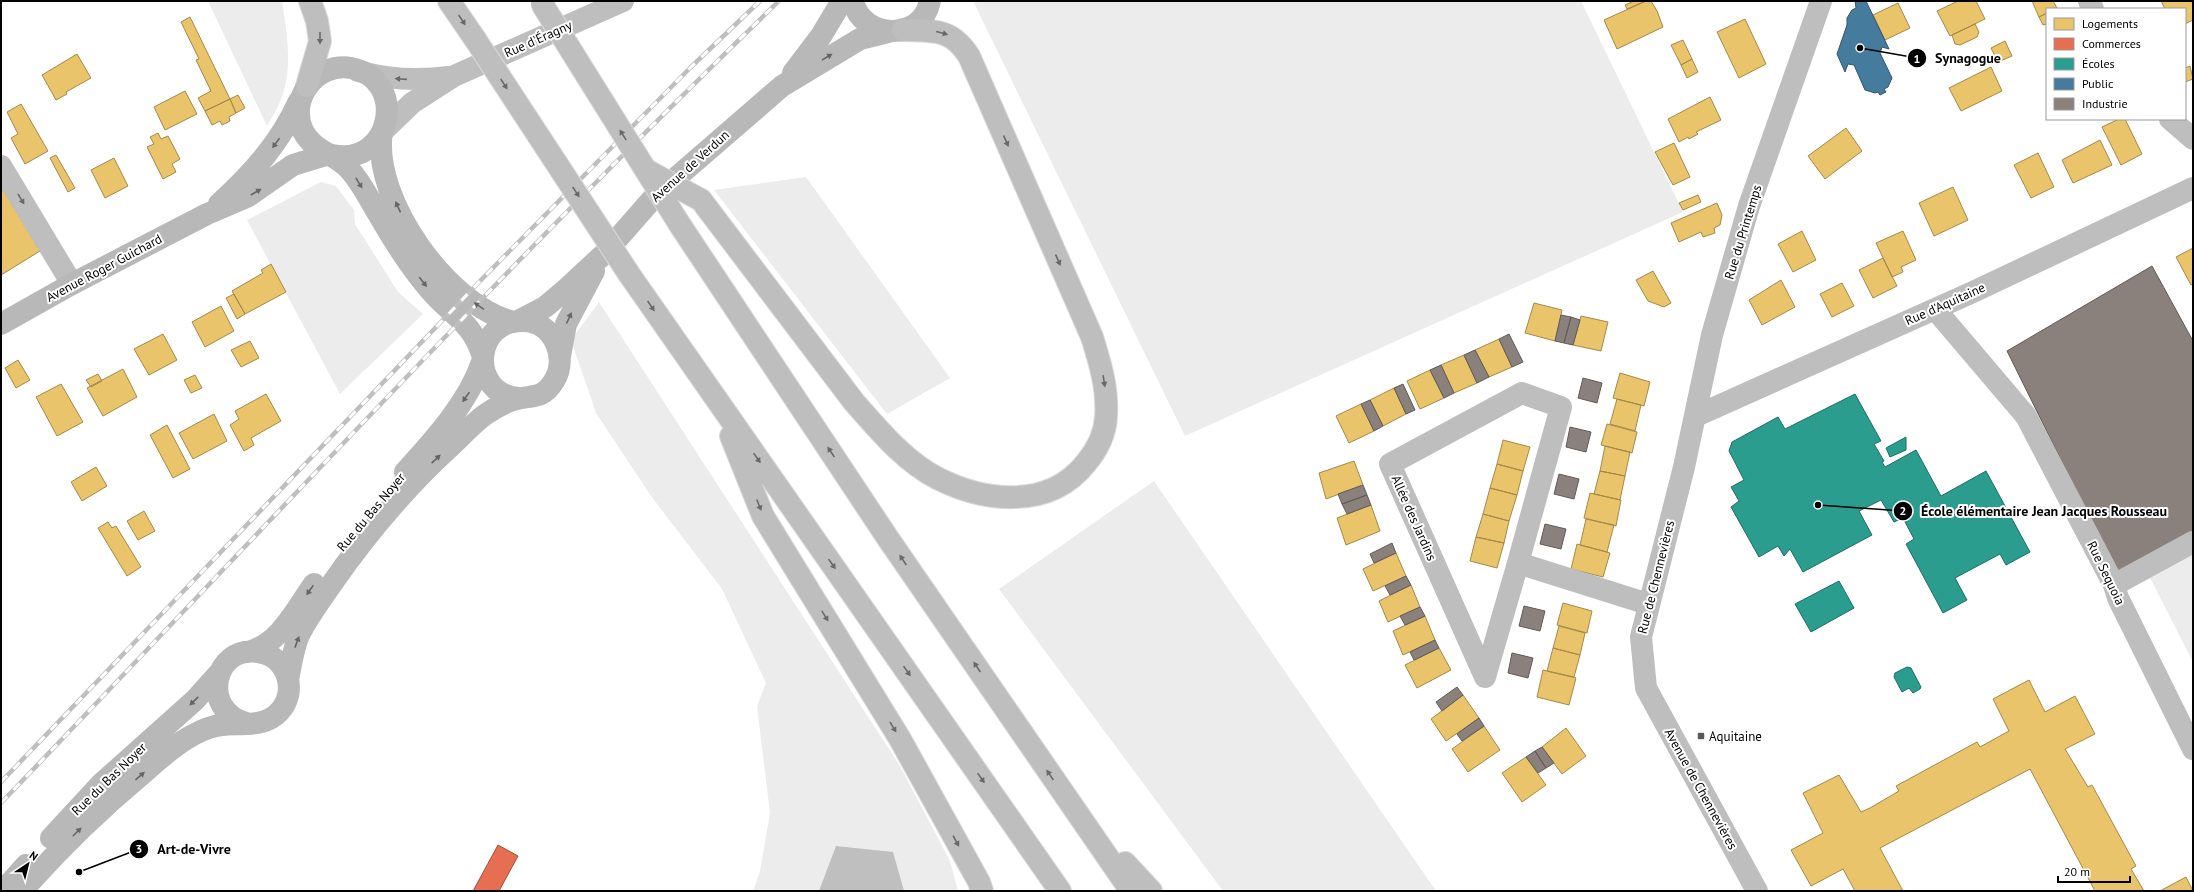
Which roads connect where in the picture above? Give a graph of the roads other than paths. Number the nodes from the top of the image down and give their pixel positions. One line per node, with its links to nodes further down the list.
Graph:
1 (310, 1): 13 (main road, one-way to 13)
2 (449, 1): 30 (main road, one-way to 30, bridge)
3 (623, 1): 11 (main road, Rue d'Éragny)
4 (842, 1): 12 (main road, Avenue de Verdun)
5 (853, 1): 9 (main road)
6 (930, 1): 9 (main road, Avenue de Verdun)
7 (1820, 1): 31 (main road, Rue du Printemps)
8 (541, 3): 19 (main road, one-way to 8, bridge)
9 (895, 31): 12 (main road, Avenue de Verdun, one-way to 9); 19 (main road, one-way to 19, bridge)
10 (357, 70): 11 (main road, Rue d'Éragny, one-way to 10); 13 (main road); 15 (main road)
11 (454, 76): 15 (main road, Rue d'Éragny)
12 (782, 86): 22 (main road, Avenue de Verdun)
13 (304, 91): 17 (main road); 21 (main road, Avenue Roger Guichard, one-way to 21)
14 (2171, 120): 16 (main road)
15 (383, 131): 17 (main road); 25 (main road, one-way to 15)
16 (2193, 139)
17 (330, 154): 21 (main road, Avenue Roger Guichard, one-way to 17); 28 (main road, one-way to 28)
18 (1, 166): 23 (main road, one-way to 23)
19 (644, 168): 43 (main road, one-way to 19, bridge)
20 (2193, 188): 24 (main road, Rue d'Aquitaine)
21 (207, 214): 23 (main road, Avenue Roger Guichard)
22 (605, 253): 25 (main road, Avenue de Verdun); 27 (main road, Avenue de Verdun, one-way to 22)
23 (72, 284): 26 (main road, Avenue Roger Guichard)
24 (1935, 308): 31 (main road, Rue d'Aquitaine); 35 (main road, Rue Sequoia)
25 (516, 322): 27 (main road); 28 (main road)
26 (1, 324)
27 (560, 356): 29 (main road)
28 (482, 359): 29 (main road); 37 (main road, Rue du Bas Noyer, one-way to 37)
29 (518, 398): 39 (main road, Rue du Bas Noyer, one-way to 29)
30 (719, 404): 46 (main road, one-way to 46); 47 (main road, one-way to 47)
31 (1696, 416): 32 (main road, Rue du Printemps)
32 (1684, 468): 36 (main road, Rue de Chennevières)
33 (2193, 542): 35 (main road)
34 (1518, 563): 34 (main road, Allée des Jardins); 36 (main road)
35 (2114, 585): 42 (main road, Rue Sequoia)
36 (1648, 604): 40 (main road, Rue de Chennevières)
37 (248, 652): 38 (main road); 39 (main road)
38 (220, 672): 41 (main road); 44 (main road, Rue du Bas Noyer, one-way to 44)
39 (288, 680): 41 (main road)
40 (1646, 688): 50 (main road, Avenue de Chennevières)
41 (246, 723): 45 (main road, Rue du Bas Noyer, one-way to 41)
42 (2193, 749)
43 (1072, 807): 48 (main road); 49 (main road)
44 (3, 891)
45 (22, 891)
46 (982, 891)
47 (1060, 891)
48 (1131, 891)
49 (1151, 891)
50 (1756, 891)

